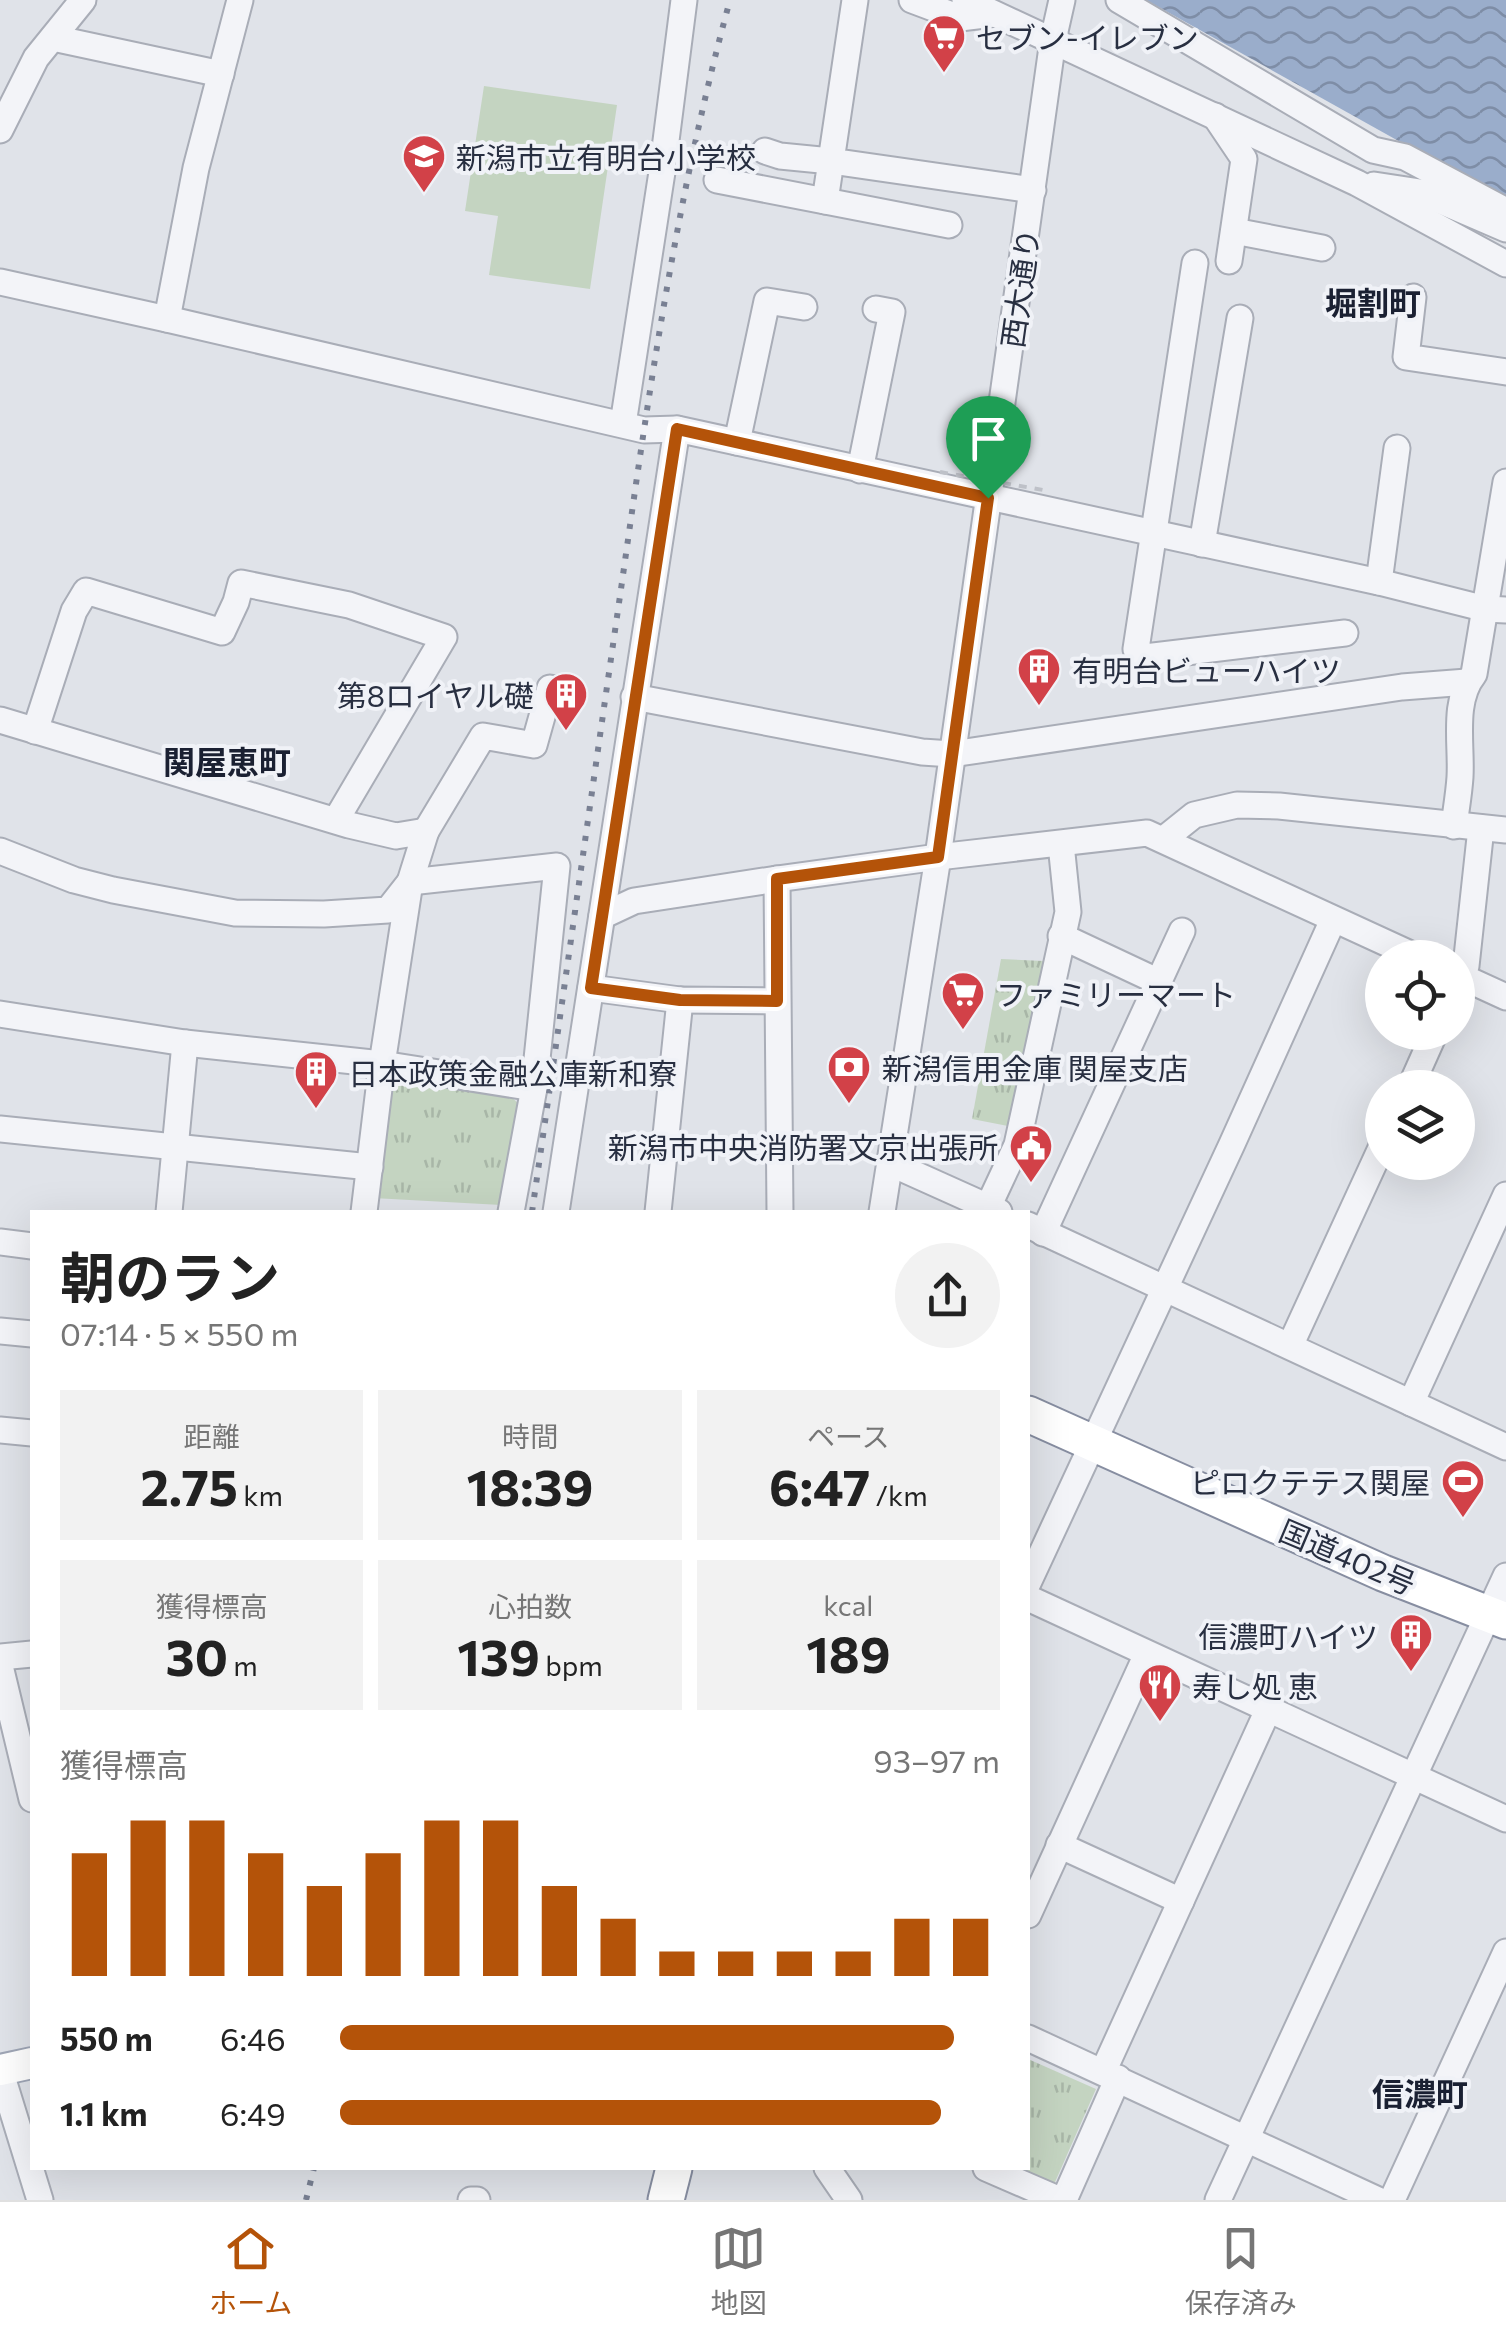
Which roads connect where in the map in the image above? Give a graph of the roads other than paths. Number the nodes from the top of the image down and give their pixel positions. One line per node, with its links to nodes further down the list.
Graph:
1 (83, 0): 10 (street)
2 (240, 0): 11 (street)
3 (684, 0): 35 (street)
4 (855, 0): 15 (street)
5 (912, 0): 8 (street)
6 (964, 0): 8 (street)
7 (1118, 0): 20 (street)
8 (993, 14): 9 (street)
9 (1058, 19): 12 (street); 18 (street, 西大通り)
10 (52, 38): 11 (street); 13 (street)
11 (221, 74): 33 (street)
12 (1215, 116): 17 (street); 23 (street)
13 (0, 130)
14 (765, 151): 15 (street)
15 (831, 161): 18 (street); 19 (street)
16 (717, 180): 19 (street)
17 (1357, 183): 22 (street); 27 (street)
18 (1033, 190): 41 (street, 西大通り)
19 (826, 201): 21 (street)
20 (1506, 211)
21 (949, 225)
22 (1506, 229)
23 (1234, 231): 24 (street); 25 (street)
24 (1322, 248)
25 (1230, 261)
26 (1195, 263): 42 (street)
27 (1506, 264)
28 (0, 282): 33 (street)
29 (1413, 297): 34 (street)
30 (804, 307): 37 (street)
31 (876, 309): 39 (street)
32 (1240, 318): 43 (street)
33 (167, 319): 35 (street)
34 (1506, 372)
35 (624, 424): 36 (street)
36 (677, 429): 37 (street); 49 (street)
37 (737, 442): 39 (street)
38 (1397, 448): 44 (street)
39 (860, 470): 41 (street)
40 (1506, 482): 45 (street)
41 (988, 498): 42 (street); 52 (street, 西大通り)
42 (1152, 534): 43 (street); 46 (street)
43 (1202, 544): 44 (street)
44 (1379, 582): 45 (street)
45 (1496, 610): 47 (street)
46 (1345, 633)
47 (1467, 682): 52 (street); 54 (street)
48 (550, 688): 56 (street)
49 (634, 696): 52 (street); 63 (street)
50 (0, 720): 51 (street)
51 (35, 731): 53 (street); 53 (street)
52 (952, 754): 60 (street, 西大通り)
53 (336, 820): 56 (street)
54 (1454, 826): 55 (street); 57 (street)
55 (1493, 828): 68 (street)
56 (426, 831): 62 (street)
57 (1164, 838): 58 (street); 64 (street)
58 (1060, 844): 60 (street); 66 (street)
59 (0, 850): 62 (street)
60 (938, 857): 61 (street); 81 (street, 西大通り)
61 (777, 879): 63 (street); 74 (street)
62 (410, 882): 77 (street); 78 (street)
63 (602, 916): 71 (street)
64 (1334, 920): 67 (street); 96 (street)
65 (1182, 931): 69 (street)
66 (1061, 936): 69 (street); 92 (street)
67 (1378, 940)
68 (1471, 940)
69 (1159, 982): 93 (street)
70 (1475, 984): 72 (street)
71 (591, 988): 73 (street); 88 (street)
72 (1506, 997)
73 (680, 1000): 74 (street); 89 (street)
74 (777, 1001): 90 (street)
75 (0, 1014): 76 (street)
76 (184, 1043): 77 (street); 80 (street)
77 (382, 1064): 78 (street); 82 (street)
78 (534, 1088): 87 (street)
79 (0, 1129): 80 (street)
80 (175, 1148): 82 (street); 85 (street)
81 (890, 1162): 91 (street, 西大通り); 92 (street)
82 (370, 1167): 86 (street)
83 (1366, 1180): 99 (street)
84 (1506, 1195): 100 (street)
85 (169, 1210)
86 (364, 1210)
87 (511, 1210)
88 (556, 1210)
89 (658, 1210)
90 (780, 1210)
91 (882, 1210)
92 (994, 1210)
93 (1035, 1229): 96 (street)
94 (0, 1242): 95 (street)
95 (30, 1246)
96 (1165, 1288): 99 (street); 104 (street)
97 (0, 1331): 98 (street)
98 (30, 1334)
99 (1290, 1346): 100 (street)
100 (1411, 1403): 105 (street)
101 (1030, 1415): 104 (highway, 国道402号)
102 (0, 1430): 103 (street)
103 (30, 1433)
104 (1093, 1443): 107 (street); 109 (highway, 国道402号)
105 (1506, 1447)
106 (1506, 1576): 109 (street)
107 (1030, 1579)
108 (1030, 1599): 111 (street)
109 (1498, 1618): 115 (street)
110 (30, 1654): 112 (street)
111 (1148, 1654): 114 (street); 118 (street)
112 (0, 1657)
113 (0, 1666): 116 (street)
114 (1268, 1710): 115 (street); 119 (street)
115 (1414, 1777): 117 (street); 126 (street)
116 (30, 1791)
117 (1506, 1819)
118 (1060, 1845): 119 (street); 120 (street)
119 (1181, 1901): 125 (street)
120 (1030, 1911)
121 (1506, 1952): 136 (street)
122 (1030, 2039): 125 (street)
123 (30, 2063): 124 (main road)
124 (0, 2070): 130 (street)
125 (1110, 2075): 126 (street); 133 (street)
126 (1246, 2140): 134 (street); 135 (street)
127 (674, 2170): 131 (highway)
128 (828, 2170): 132 (street)
129 (991, 2170): 133 (street)
130 (33, 2199)
131 (666, 2200)
132 (849, 2200)
133 (1062, 2200)
134 (1218, 2200)
135 (1378, 2200)
136 (1392, 2200)

